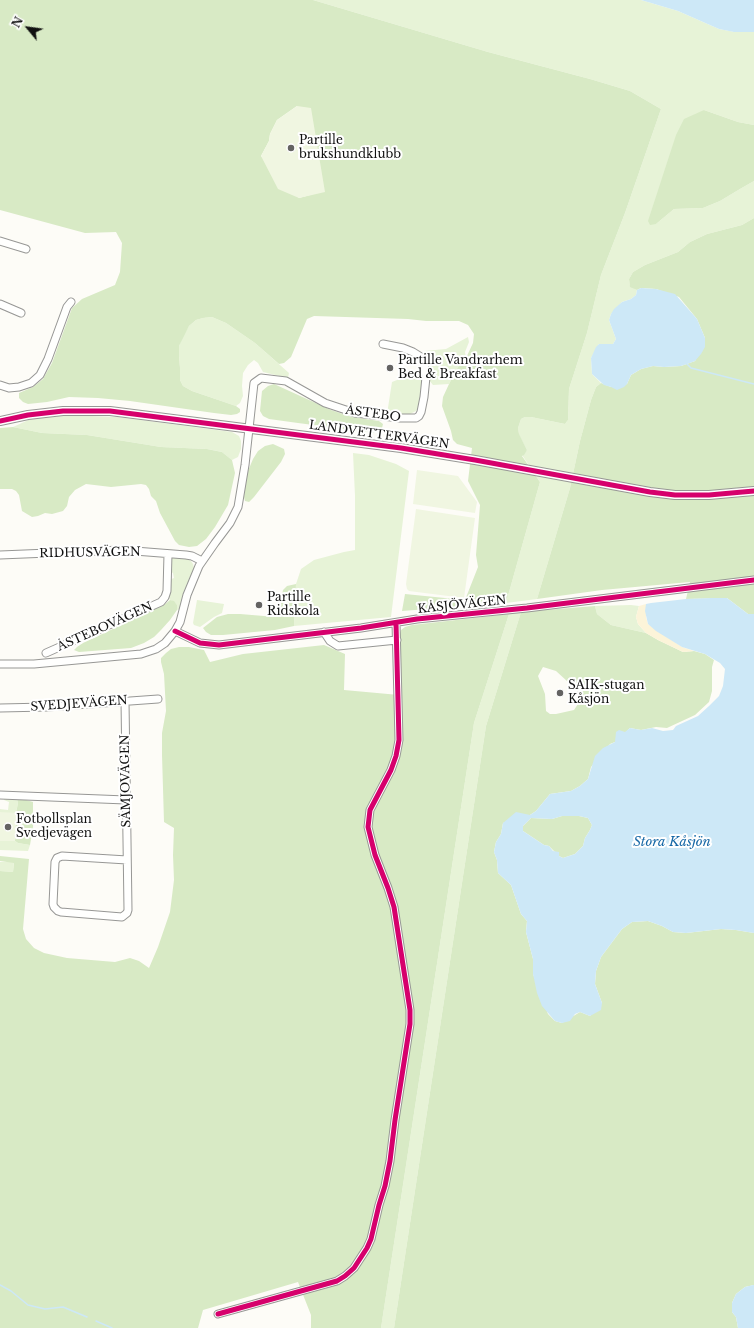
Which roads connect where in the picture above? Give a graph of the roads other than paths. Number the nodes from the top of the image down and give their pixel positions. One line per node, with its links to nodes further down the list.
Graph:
1 (0, 242): 2 (street)
2 (26, 249)
3 (71, 302): 7 (street)
4 (0, 304): 5 (street)
5 (21, 313)
6 (383, 344): 9 (street, ÅSTEBO)
7 (0, 385)
8 (0, 421): 9 (street, LANDVETTERVÄGEN)
9 (249, 428): 10 (street, LANDVETTERVÄGEN); 13 (street)
10 (754, 491)
11 (168, 554): 12 (street, RIDHUSVÄGEN); 13 (street, RIDHUSVÄGEN); 19 (street, ÅSTEBOVÄGEN)
12 (0, 555)
13 (202, 561): 16 (street)
14 (754, 580): 15 (street, KÅSJÖVÄGEN)
15 (396, 623): 17 (street, KÅSJÖVÄGEN); 18 (street)
16 (175, 631): 17 (street, KÅSJÖVÄGEN); 20 (street)
17 (324, 632): 18 (street)
18 (397, 640): 27 (street)
19 (46, 653)
20 (0, 664)
21 (158, 699): 22 (street, SVEDJEVÄGEN)
22 (125, 701): 23 (street, SVEDJEVÄGEN); 25 (street, SÄMJOVÄGEN)
23 (0, 708)
24 (0, 794): 25 (street)
25 (126, 800): 26 (street, SÄMJOVÄGEN)
26 (127, 860): 26 (street, SÄMJOVÄGEN)
27 (218, 1314)

